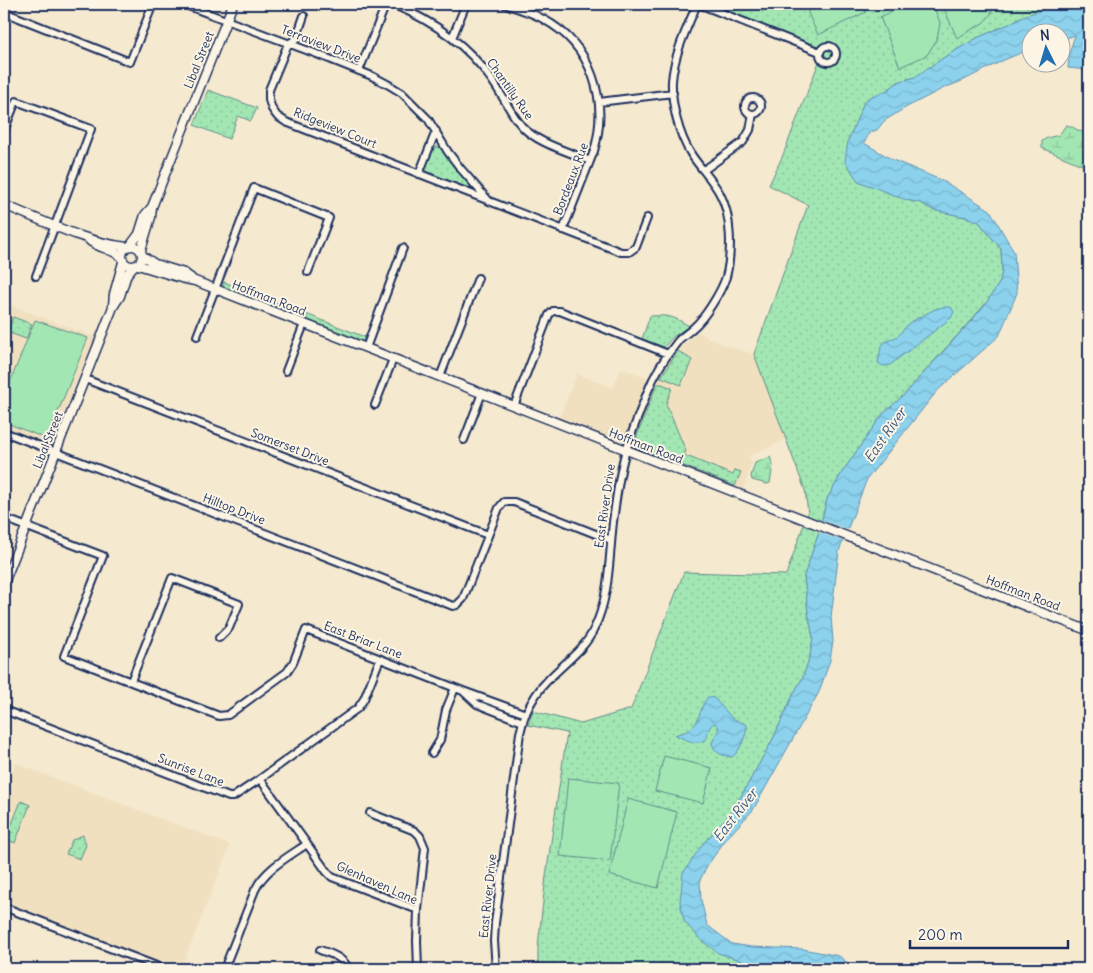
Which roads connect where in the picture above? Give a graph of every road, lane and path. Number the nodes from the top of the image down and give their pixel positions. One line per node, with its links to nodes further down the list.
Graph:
1 (153, 4): 9 (street)
2 (182, 4): 11 (street, Terraview Drive)
3 (233, 4): 11 (street, Libal Street)
4 (386, 4): 15 (street)
5 (392, 4): 12 (street, Chantilly Rue)
6 (466, 4): 12 (street)
7 (504, 4): 17 (street, Bordeaux Rue)
8 (698, 4): 14 (street); 16 (street, East River Drive)
9 (4, 12)
10 (304, 16): 13 (street, Ridgeview Court)
11 (226, 20): 13 (street, Terraview Drive); 26 (street, Libal Street)
12 (452, 38): 21 (street, Chantilly Rue)
13 (288, 44): 15 (street, Terraview Drive); 23 (street, Ridgeview Court)
14 (820, 52)
15 (359, 71): 19 (street, Terraview Drive)
16 (673, 93): 17 (street); 22 (street, East River Drive)
17 (599, 102): 21 (street, Bordeaux Rue)
18 (753, 114): 22 (street)
19 (436, 130): 23 (street); 24 (street, Terraview Drive)
20 (4, 131): 28 (street)
21 (590, 161): 29 (street, Bordeaux Rue)
22 (704, 170): 45 (street, East River Drive)
23 (419, 174): 24 (street, Ridgeview Court)
24 (489, 201): 29 (street, Terraview Drive)
25 (4, 205): 28 (street)
26 (152, 207): 31 (street, Libal Street); 33 (street, Libal Street)
27 (647, 218): 29 (street, Terraview Drive)
28 (55, 225): 30 (street); 37 (street)
29 (563, 230)
30 (86, 238): 31 (street); 34 (street)
31 (129, 247): 33 (street); 34 (street)
32 (403, 248): 44 (street)
33 (142, 253): 35 (street); 39 (street, Hoffman Road)
34 (122, 259): 35 (street); 41 (street, Libal Street)
35 (136, 266): 39 (street, Hoffman Road); 41 (street, Libal Street)
36 (308, 272): 40 (street)
37 (36, 276)
38 (478, 278): 48 (street)
39 (195, 281): 40 (street, Hoffman Road)
40 (214, 289): 42 (street, Hoffman Road); 43 (street)
41 (113, 307): 49 (street, Libal Street)
42 (304, 324): 44 (street, Hoffman Road); 47 (street)
43 (197, 336)
44 (366, 348): 46 (street, Hoffman Road)
45 (668, 354): 52 (street); 55 (street, East River Drive)
46 (393, 359): 48 (street, Hoffman Road); 51 (street)
47 (286, 371)
48 (440, 377): 50 (street, Hoffman Road)
49 (85, 379): 56 (street, Libal Street); 59 (street, Somerset Drive)
50 (482, 393): 52 (street, Hoffman Road); 54 (street)
51 (375, 405)
52 (514, 406): 55 (street, Hoffman Road)
53 (4, 432): 56 (street, Hilltop Drive)
54 (464, 440)
55 (626, 450): 60 (street, East River Drive); 62 (street, Hoffman Road)
56 (55, 452): 58 (street, Libal Street); 59 (street, Hilltop Drive)
57 (4, 518): 58 (street)
58 (26, 526): 61 (street, Libal Street); 65 (street, East Briar Lane)
59 (488, 535): 60 (street)
60 (611, 540): 69 (street, East River Drive)
61 (4, 582)
62 (1089, 631)
63 (219, 638): 65 (street)
64 (380, 659): 65 (street, East Briar Lane); 66 (street, East Briar Lane); 72 (street, Sunrise Lane)
65 (131, 681)
66 (455, 688): 67 (street, East Briar Lane); 71 (street)
67 (464, 692): 69 (street, East Briar Lane); 70 (street, East Briar Lane)
68 (4, 710): 72 (street, Sunrise Lane)
69 (526, 714): 70 (street, East River Drive)
70 (523, 722): 82 (street, East River Drive)
71 (432, 753)
72 (260, 779): 74 (street, Glenhaven Lane)
73 (370, 813): 76 (street)
74 (307, 844): 76 (street, Glenhaven Lane); 79 (street)
75 (4, 907): 78 (street)
76 (418, 910): 81 (street, Glenhaven Lane)
77 (320, 950): 80 (street)
78 (164, 969)
79 (224, 969)
80 (349, 969)
81 (418, 969)
82 (496, 969)

